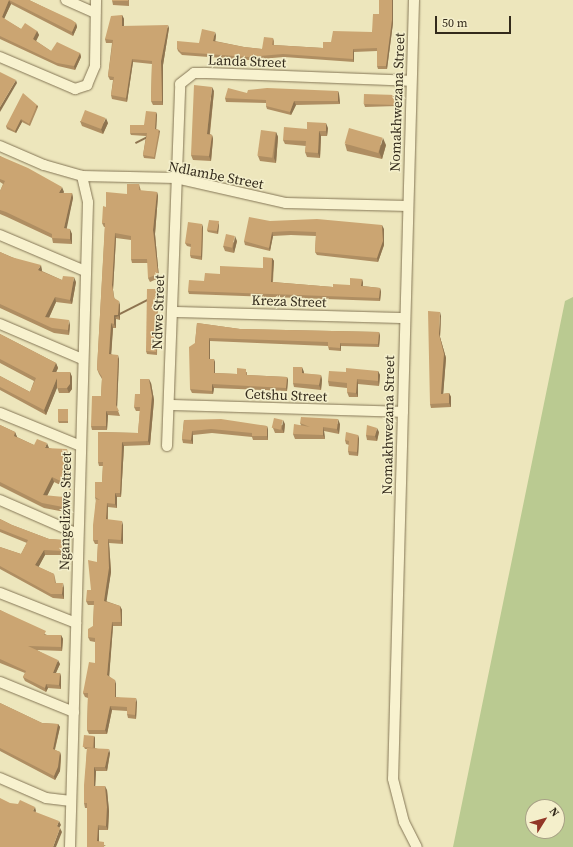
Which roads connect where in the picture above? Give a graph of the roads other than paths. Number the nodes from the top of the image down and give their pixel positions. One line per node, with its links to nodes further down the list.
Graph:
1 (66, 0): 4 (street)
2 (96, 0): 4 (street)
3 (414, 0): 6 (street, Nomakhwezana Street)
4 (96, 13): 5 (street)
5 (0, 57)
6 (411, 81): 9 (street, Landa Street); 10 (street, Nomakhwezana Street)
7 (0, 146): 8 (street, Ndlambe Street)
8 (82, 176): 9 (street, Ndlambe Street); 12 (street, Ngangelizwe Street)
9 (176, 178): 10 (street, Ndlambe Street); 13 (street, Ndwe Street)
10 (408, 206): 14 (street, Nomakhwezana Street)
11 (0, 235): 12 (street)
12 (85, 271): 16 (street, Ngangelizwe Street)
13 (172, 312): 14 (street, Kreza Street); 17 (street, Ndwe Street)
14 (405, 318): 19 (street, Nomakhwezana Street)
15 (0, 324): 16 (street)
16 (82, 358): 20 (street, Ngangelizwe Street)
17 (169, 405): 19 (street, Cetshu Street); 21 (street, Ndwe Street)
18 (0, 412): 20 (street)
19 (403, 412): 31 (street, Nomakhwezana Street)
20 (81, 446): 23 (street, Ngangelizwe Street)
21 (167, 446)
22 (0, 500): 23 (street)
23 (78, 534): 25 (street, Ngangelizwe Street)
24 (0, 593): 25 (street)
25 (76, 623): 27 (street, Ngangelizwe Street)
26 (0, 682): 27 (street)
27 (74, 712): 29 (street, Ngangelizwe Street)
28 (0, 778): 29 (street)
29 (71, 801): 30 (street, Ngangelizwe Street)
30 (70, 847)
31 (417, 847)

